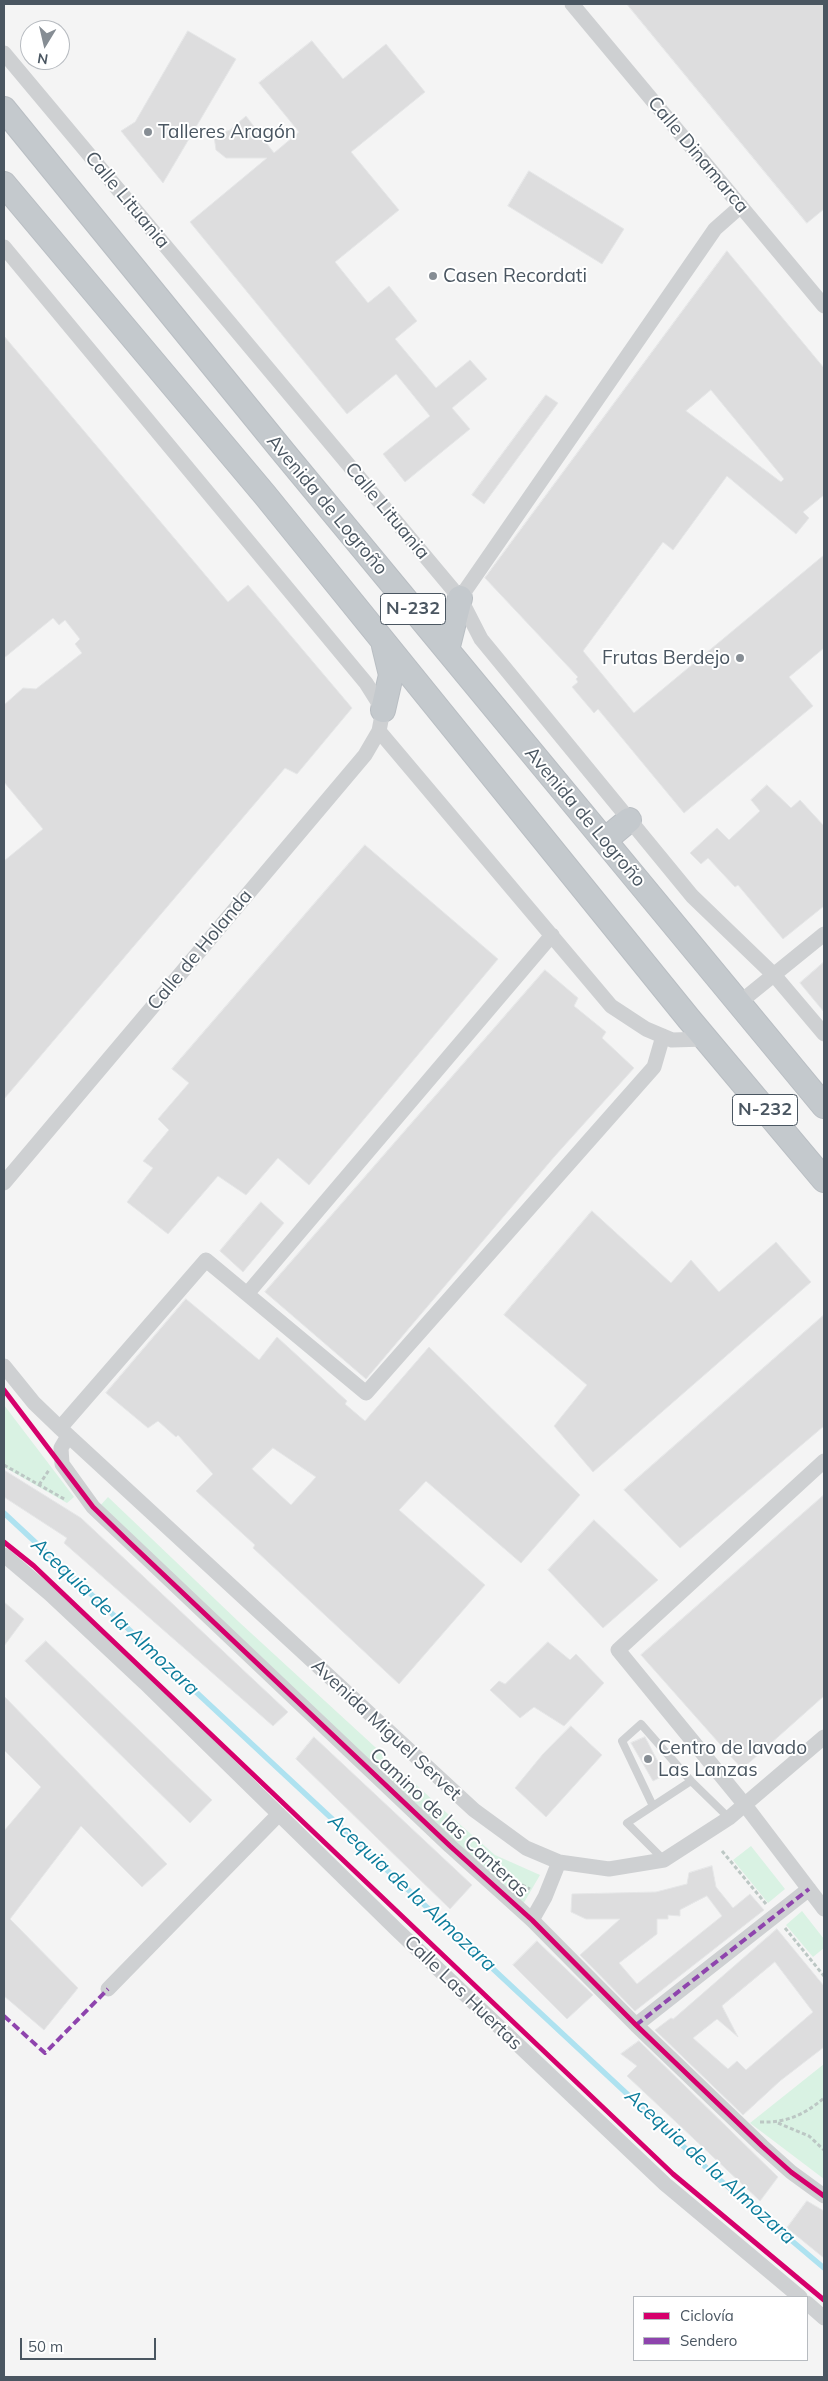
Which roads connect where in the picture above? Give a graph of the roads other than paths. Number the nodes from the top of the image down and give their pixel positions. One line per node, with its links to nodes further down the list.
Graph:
1 (572, 4): 5 (street, Calle Dinamarca)
2 (4, 53): 8 (street, Calle Lituania)
3 (4, 110): 9 (highway, Avenida de Logroño / N-232)
4 (4, 184): 10 (highway, N-232)
5 (741, 206): 7 (street, Calle Dinamarca); 8 (street)
6 (4, 247): 12 (street)
7 (824, 306)
8 (460, 598): 9 (highway); 11 (highway); 13 (street, Calle Lituania)
9 (422, 620): 11 (highway, Avenida de Logroño / N-232)
10 (383, 642): 12 (highway); 21 (highway, N-232)
11 (447, 650): 14 (highway, Avenida de Logroño / N-232)
12 (381, 720): 16 (street); 24 (street, Calle de Holanda)
13 (629, 820): 14 (highway); 17 (street, Calle Lituania)
14 (605, 840): 18 (highway, Avenida de Logroño / N-232)
15 (824, 934): 17 (street)
16 (552, 935): 20 (street); 25 (street)
17 (775, 976): 18 (street); 19 (street, Calle Lituania)
18 (739, 1003): 22 (highway, Avenida de Logroño / N-232)
19 (824, 1034)
20 (663, 1036): 21 (street); 25 (street)
21 (706, 1039): 23 (highway, N-232)
22 (824, 1106)
23 (824, 1180)
24 (4, 1183)
25 (247, 1294): 27 (street)
26 (4, 1366): 27 (street, Avenida Miguel Servet)
27 (64, 1432): 37 (street, Avenida Miguel Servet); 40 (street, Camino de las Canteras)
28 (824, 1460): 33 (street)
29 (4, 1555): 34 (street, Calle Las Huertas)
30 (824, 1737): 33 (street, Avenida Miguel Servet)
31 (691, 1781): 32 (lane); 32 (lane); 35 (lane)
32 (652, 1806): 36 (lane)
33 (745, 1806): 35 (street, Avenida Miguel Servet); 38 (street)
34 (279, 1814): 41 (street); 44 (street, Calle Las Huertas)
35 (729, 1818): 36 (street, Avenida Miguel Servet)
36 (664, 1860): 37 (street, Avenida Miguel Servet)
37 (558, 1862): 40 (street)
38 (809, 1889): 39 (street); 42 (street)
39 (824, 1910)
40 (532, 1920): 42 (street, Camino de las Canteras)
41 (108, 1989)
42 (636, 2025): 43 (street, Camino de las Canteras)
43 (824, 2196)
44 (799, 2296)
45 (808, 2304): 46 (street)
46 (824, 2318)

